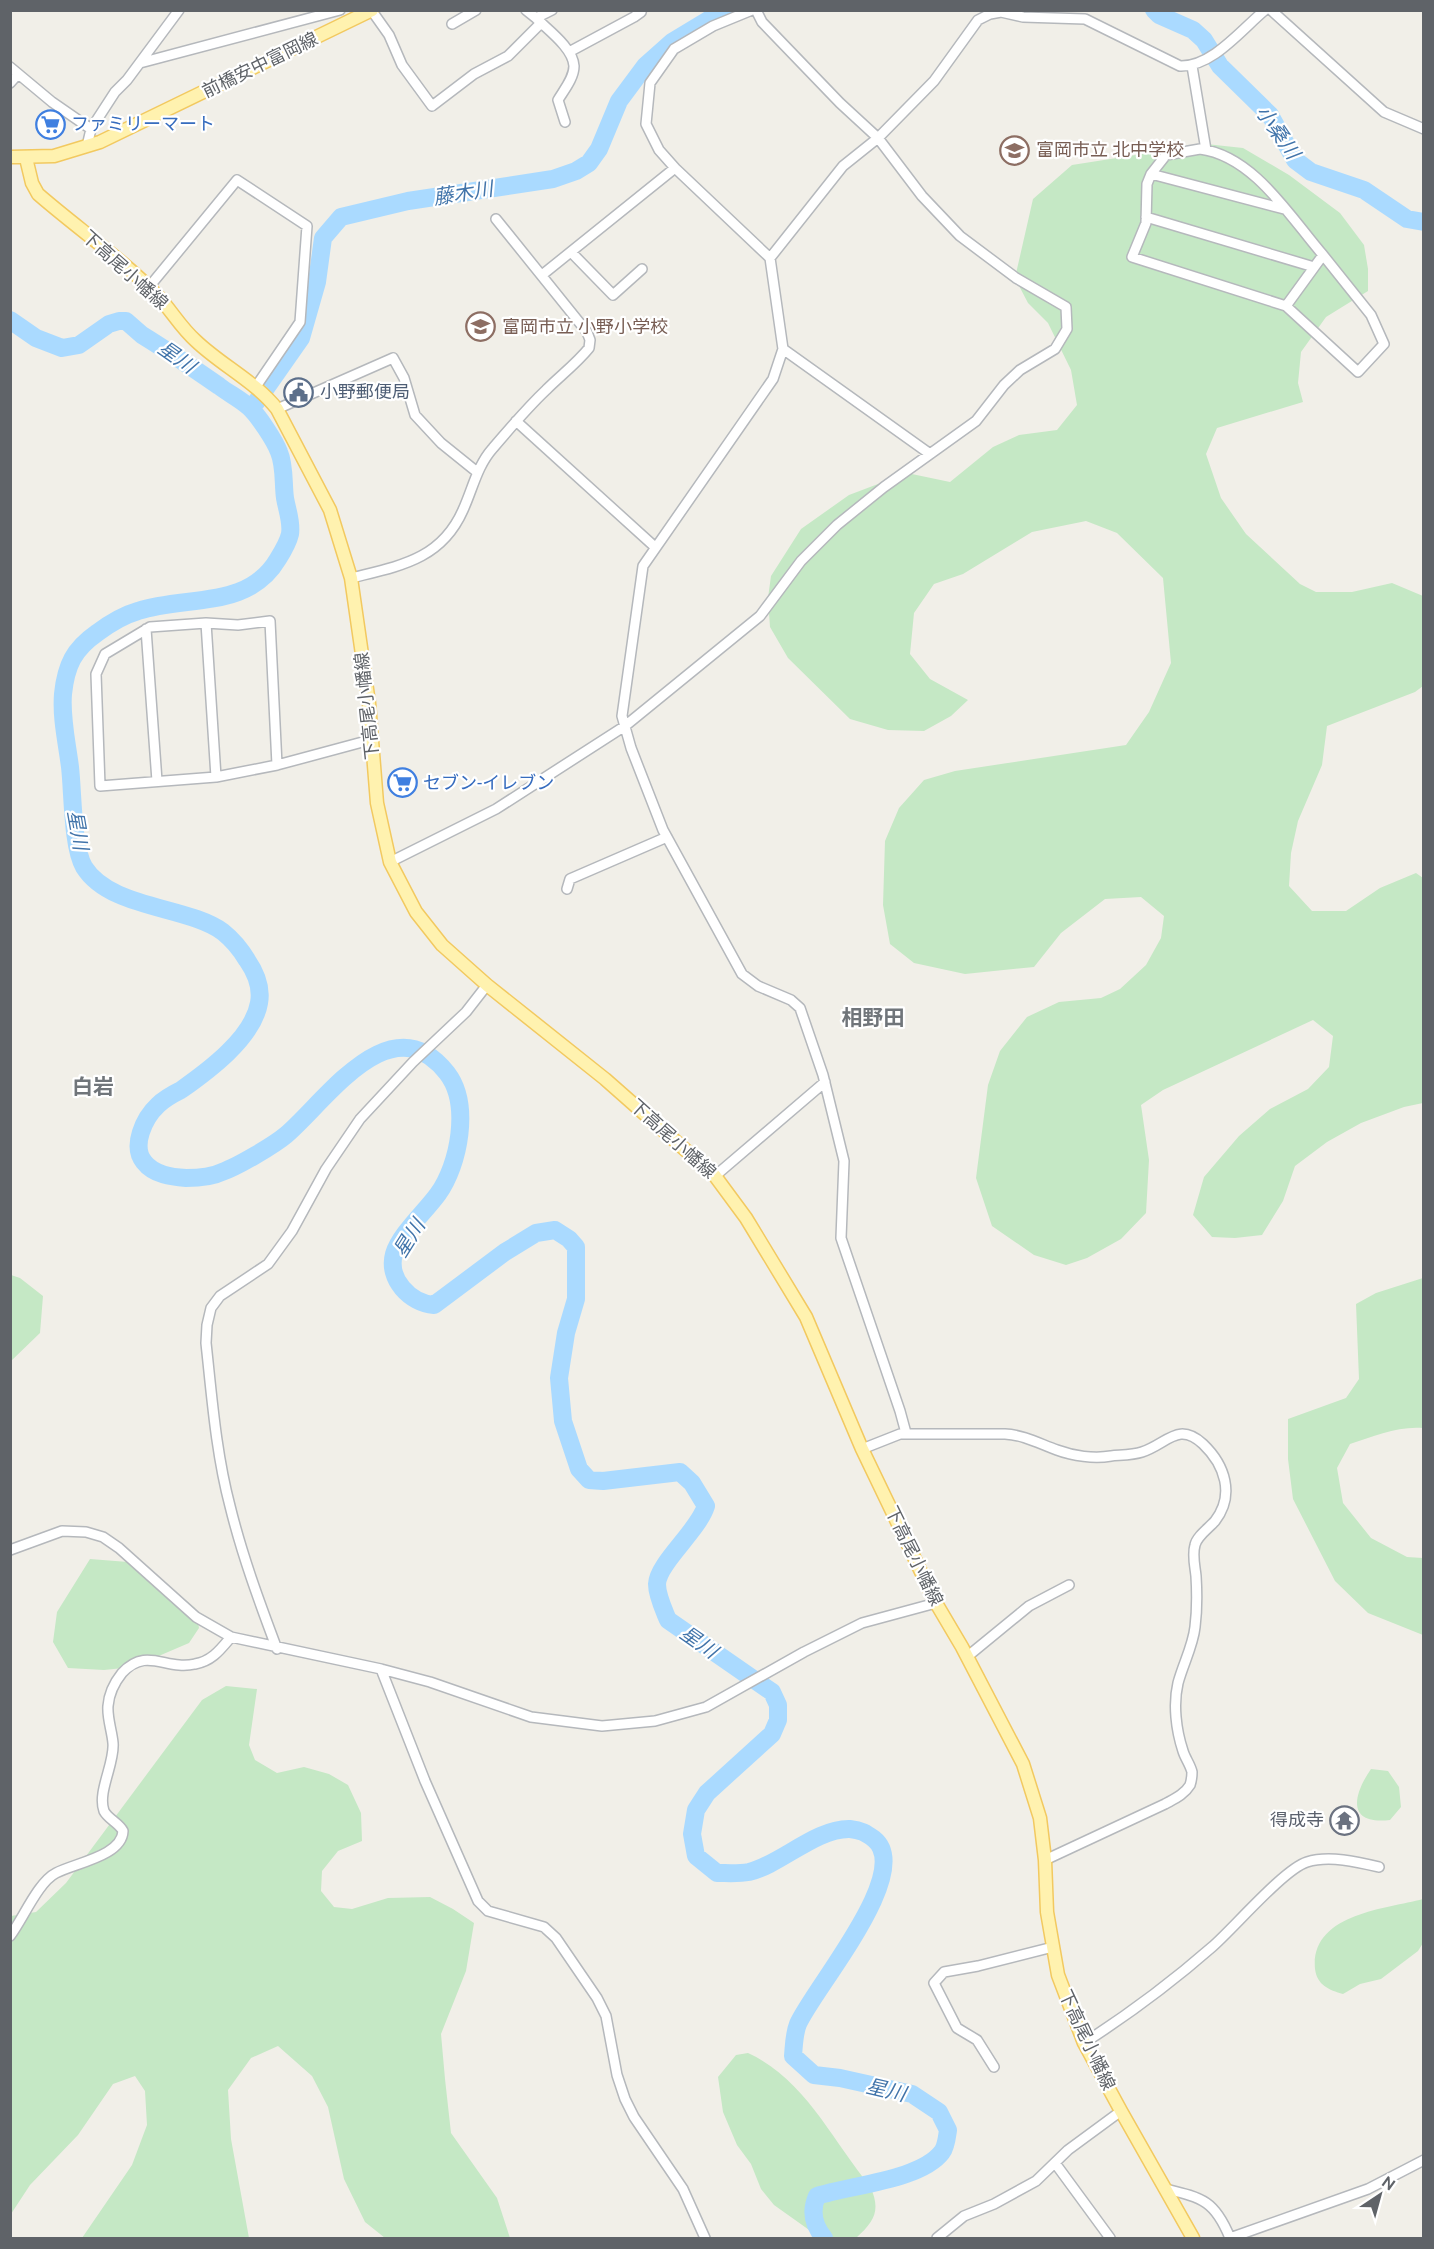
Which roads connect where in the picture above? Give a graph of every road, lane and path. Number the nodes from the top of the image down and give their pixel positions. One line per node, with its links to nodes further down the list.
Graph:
1 (179, 10): 15 (street)
2 (340, 10): 15 (street)
3 (372, 10): 11 (main road, 前橋安中富岡線); 12 (street)
4 (476, 10): 13 (street)
5 (526, 10): 12 (street)
6 (552, 10): 12 (street)
7 (640, 10): 14 (street)
8 (754, 10): 22 (street); 27 (street)
9 (1265, 10): 16 (street)
10 (1271, 10): 21 (street)
11 (348, 16): 23 (main road, 前橋安中富岡線)
12 (538, 21): 14 (street)
13 (452, 24)
14 (569, 52): 19 (street)
15 (140, 63): 20 (street)
16 (1192, 66): 22 (street); 24 (street)
17 (14, 70): 18 (street); 20 (street)
18 (10, 83)
19 (566, 122)
20 (91, 129): 23 (street)
21 (1424, 129)
22 (878, 138): 34 (street); 44 (street)
23 (87, 146): 26 (main road, 前橋安中富岡線)
24 (1206, 150): 28 (street); 29 (street)
25 (10, 157): 26 (main road, 前橋安中富岡線)
26 (26, 158): 38 (main road, 下高尾小幡線)
27 (675, 168): 32 (street); 34 (street)
28 (1151, 174): 29 (street); 30 (street)
29 (1284, 209): 33 (street)
30 (1146, 217): 35 (street); 39 (street)
31 (496, 219): 37 (street)
32 (571, 252): 36 (street); 37 (street)
33 (1323, 255): 35 (street); 39 (street)
34 (770, 258): 40 (street)
35 (1314, 267): 39 (street)
36 (642, 269)
37 (542, 275): 43 (street)
38 (149, 287): 41 (main road, 下高尾小幡線); 41 (street)
39 (1286, 306)
40 (783, 349): 44 (street); 46 (street)
41 (256, 389): 42 (main road, 下高尾小幡線)
42 (273, 404): 45 (street); 47 (main road, 下高尾小幡線)
43 (516, 421): 45 (street); 46 (street)
44 (930, 454): 50 (street)
45 (477, 472): 47 (street)
46 (655, 546): 50 (street)
47 (351, 578): 51 (main road, 下高尾小幡線)
48 (206, 623): 49 (street); 52 (street); 53 (street)
49 (146, 629): 54 (street); 54 (street)
50 (625, 726): 55 (street); 56 (street)
51 (370, 740): 52 (street); 56 (main road, 下高尾小幡線)
52 (277, 765): 53 (street)
53 (216, 777): 54 (street)
54 (157, 782)
55 (667, 837): 57 (street); 59 (street)
56 (390, 861): 58 (main road, 下高尾小幡線)
57 (567, 889)
58 (487, 986): 60 (main road, 下高尾小幡線); 67 (street)
59 (825, 1082): 60 (street); 61 (street)
60 (716, 1176): 62 (main road, 下高尾小幡線)
61 (906, 1433): 62 (street); 70 (street)
62 (862, 1449): 65 (main road, 下高尾小幡線)
63 (10, 1550): 66 (street)
64 (1069, 1585): 68 (street)
65 (936, 1603): 68 (main road, 下高尾小幡線); 69 (street)
66 (231, 1637): 67 (street); 72 (street)
67 (277, 1649): 69 (street)
68 (968, 1656): 70 (main road, 下高尾小幡線)
69 (381, 1669): 80 (street)
70 (1045, 1860): 73 (main road, 下高尾小幡線)
71 (1379, 1867): 74 (street)
72 (10, 1936)
73 (1053, 1947): 74 (main road, 下高尾小幡線); 75 (street)
74 (1084, 2043): 76 (main road, 下高尾小幡線)
75 (994, 2067)
76 (1121, 2111): 78 (street); 79 (main road, 下高尾小幡線)
77 (1424, 2160): 84 (street)
78 (1055, 2163): 81 (street); 82 (street)
79 (1166, 2189): 83 (main road, 下高尾小幡線); 84 (street)
80 (705, 2238)
81 (937, 2238)
82 (1110, 2238)
83 (1193, 2238)
84 (1230, 2238)

